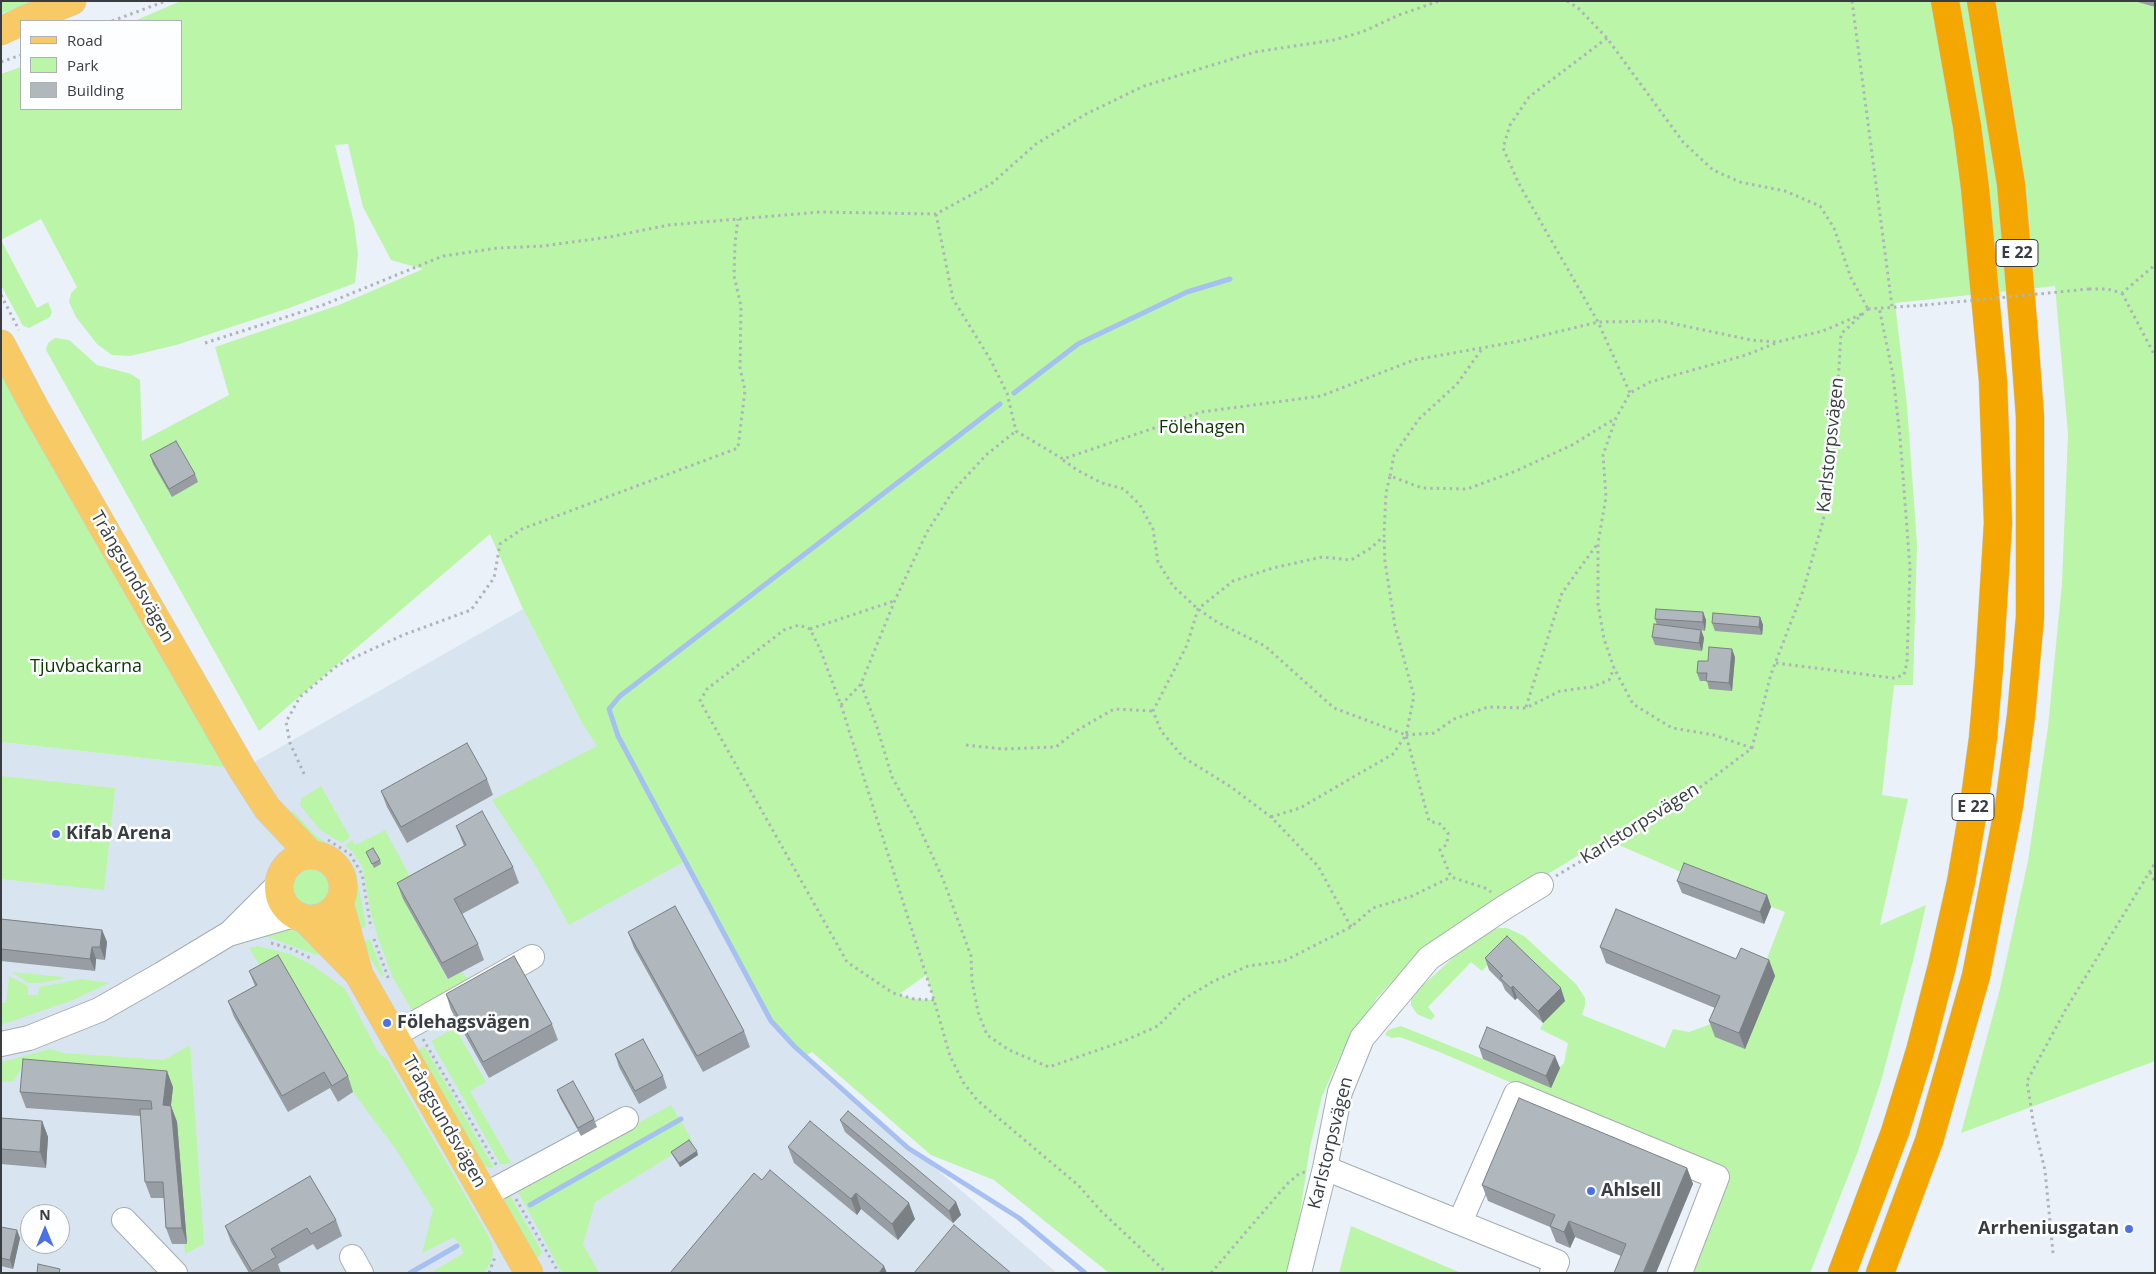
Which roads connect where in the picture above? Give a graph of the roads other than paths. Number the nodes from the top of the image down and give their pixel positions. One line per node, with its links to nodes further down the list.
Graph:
1 (72, 1): 6 (main road)
2 (1927, 1): 8 (highway)
3 (1946, 1): 8 (highway, E 22)
4 (1981, 1): 7 (highway, E 22)
5 (1995, 1): 7 (highway)
6 (22, 20)
7 (1995, 80): 32 (highway, E 22)
8 (1967, 126): 31 (highway, E 22)
9 (12, 341): 10 (main road, Trångsundsvägen)
10 (267, 808): 11 (main road, Trångsundsvägen); 12 (main road, Trångsundsvägen)
11 (318, 846): 12 (main road); 14 (main road)
12 (280, 880): 15 (main road); 16 (street)
13 (1541, 885): 22 (street, Karlstorpsvägen)
14 (339, 902): 15 (main road); 18 (main road, Trångsundsvägen)
15 (300, 917): 16 (street); 18 (main road, Trångsundsvägen)
16 (230, 933): 20 (street)
17 (532, 957): 19 (street)
18 (358, 973): 19 (main road, Trångsundsvägen)
19 (404, 1030): 23 (main road, Trångsundsvägen)
20 (1, 1044)
21 (626, 1120): 23 (street)
22 (1324, 1168): 25 (street); 28 (street, Karlstorpsvägen)
23 (496, 1189): 26 (main road, Trångsundsvägen)
24 (124, 1220): 27 (street)
25 (1460, 1222): 29 (street); 30 (street)
26 (526, 1272)
27 (174, 1273)
28 (1299, 1273)
29 (1552, 1273)
30 (1680, 1273)
31 (1842, 1273)
32 (1880, 1273)

